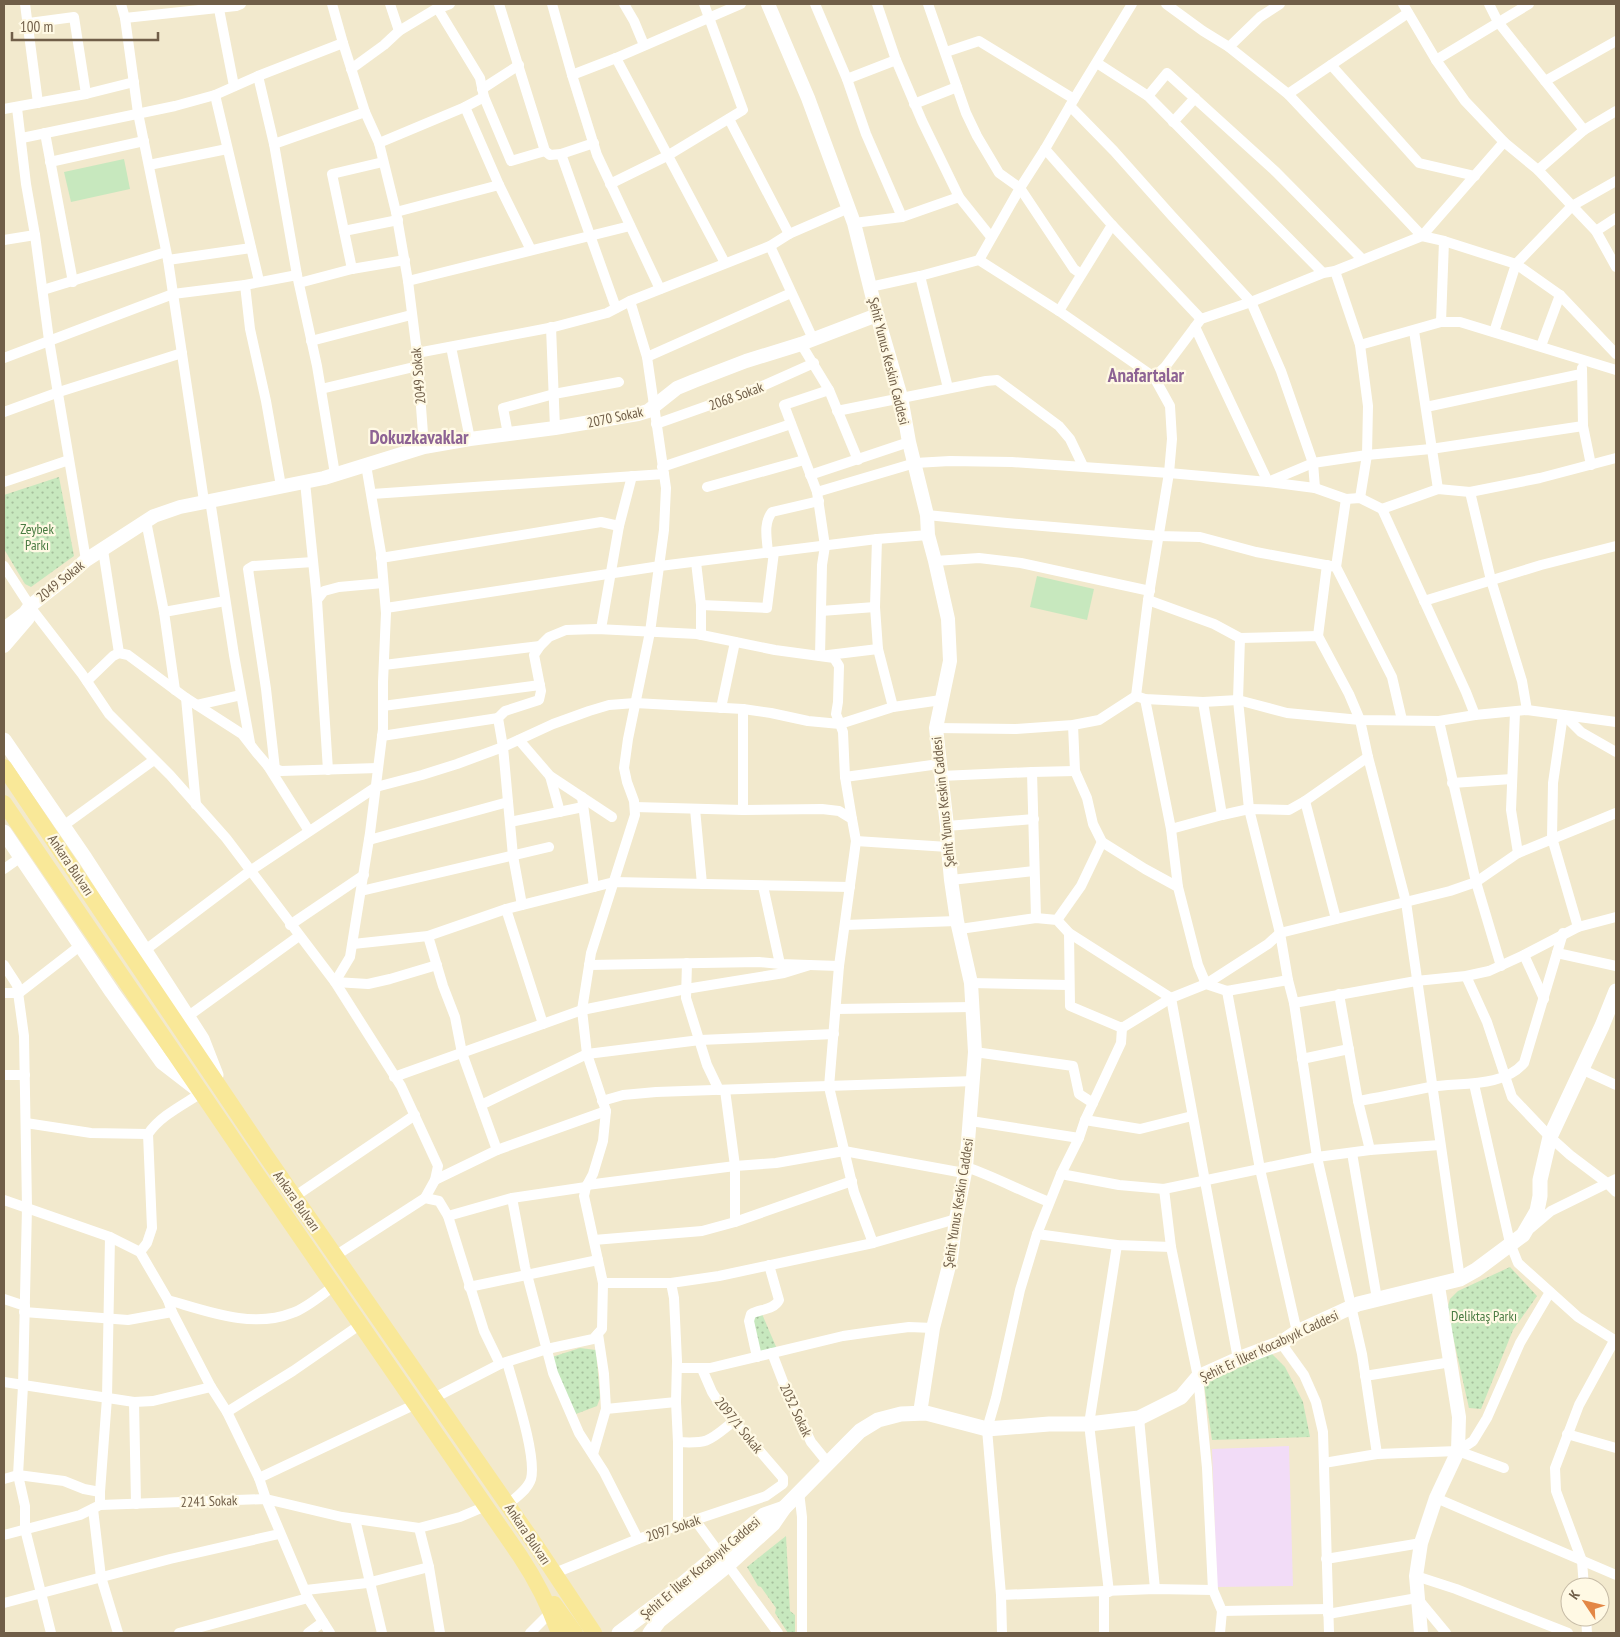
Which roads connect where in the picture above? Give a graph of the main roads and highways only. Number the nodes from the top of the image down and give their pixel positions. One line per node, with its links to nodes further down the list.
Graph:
1 (6, 746): 6 (main road)
2 (4, 767): 6 (main road, Ankara Bulvarı)
3 (4, 803): 7 (main road, Ankara Bulvarı)
4 (4, 832): 7 (main road)
5 (1616, 991): 8 (main road, Şehit Er İlker Kocabıyık Caddesi)
6 (220, 1085): 13 (main road, Ankara Bulvarı)
7 (201, 1093): 9 (main road, Ankara Bulvarı)
8 (784, 1508): 10 (main road, Şehit Er İlker Kocabıyık Caddesi); 14 (main road, Şehit Er İlker Kocabıyık Caddesi)
9 (532, 1574): 11 (main road, Ankara Bulvarı); 12 (main road, Ankara Bulvarı)
10 (658, 1627): 15 (main road, Şehit Er İlker Kocabıyık Caddesi)
11 (559, 1633)
12 (575, 1633)
13 (594, 1633)
14 (619, 1633)
15 (650, 1633)

